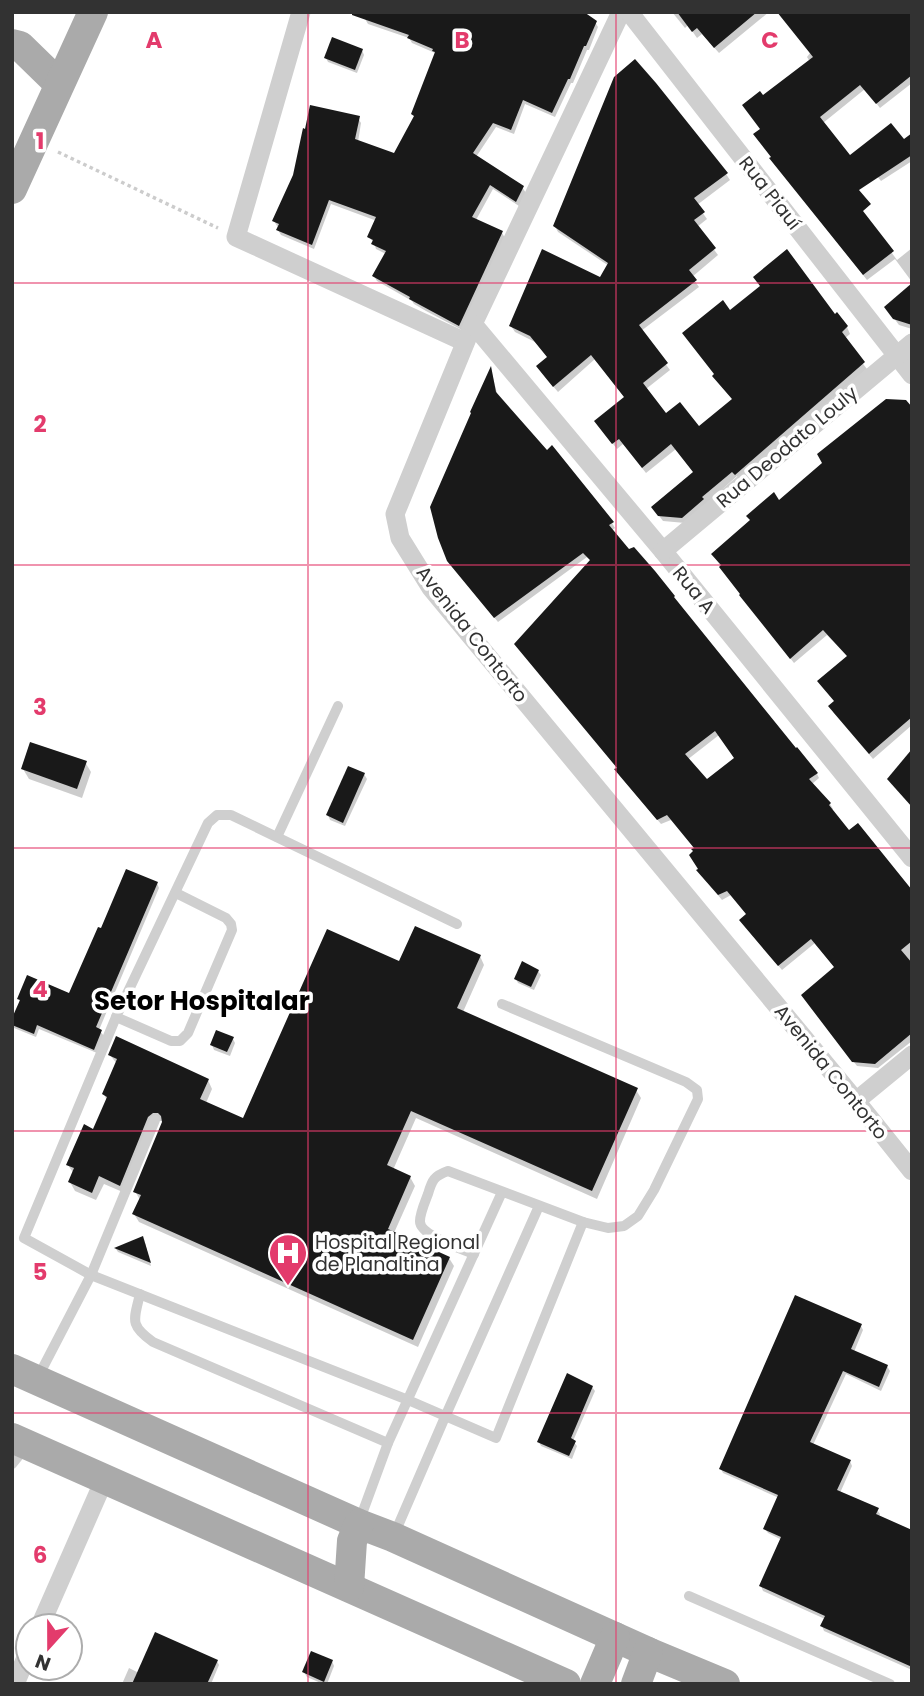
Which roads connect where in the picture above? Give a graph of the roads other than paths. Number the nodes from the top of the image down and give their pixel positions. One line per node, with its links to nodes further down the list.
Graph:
1 (93, 12): 6 (main road)
2 (301, 12): 8 (street)
3 (621, 12): 8 (street, Avenida Contorto)
4 (629, 12): 9 (street, Rua Piauí)
5 (12, 44): 6 (main road)
6 (59, 84): 7 (main road)
7 (12, 190)
8 (469, 333): 11 (street, Rua A); 20 (street, Avenida Contorto)
9 (904, 349): 10 (street, Rua Piauí); 11 (street, Rua Deodato Louly)
10 (912, 375)
11 (663, 551): 14 (street, Rua A)
12 (338, 706): 13 (lane)
13 (277, 837): 15 (lane); 16 (lane)
14 (912, 858)
15 (176, 893): 18 (lane); 18 (lane)
16 (457, 924)
17 (502, 1004): 25 (lane)
18 (116, 1017): 27 (lane)
19 (912, 1055): 20 (street)
20 (856, 1101): 22 (street, Avenida Contorto)
21 (155, 1120): 27 (lane)
22 (912, 1171)
23 (502, 1192): 24 (lane); 26 (lane); 26 (lane)
24 (540, 1206): 25 (lane); 31 (lane)
25 (583, 1222): 31 (lane)
26 (474, 1254): 30 (lane)
27 (91, 1275): 28 (lane); 29 (lane)
28 (140, 1294): 30 (lane); 32 (lane)
29 (25, 1374): 35 (main road)
30 (408, 1400): 31 (lane); 32 (lane)
31 (445, 1417): 36 (lane)
32 (388, 1443): 35 (lane)
33 (17, 1449): 34 (main road)
34 (105, 1478): 37 (main road); 39 (street)
35 (359, 1524): 36 (main road); 37 (main road)
36 (393, 1537): 40 (main road)
37 (349, 1587): 42 (main road)
38 (689, 1596): 46 (lane)
39 (46, 1612)
40 (615, 1637): 41 (main road); 43 (main road)
41 (648, 1652): 44 (main road); 45 (main road)
42 (566, 1684)
43 (595, 1684)
44 (635, 1684)
45 (725, 1684)
46 (890, 1684)

